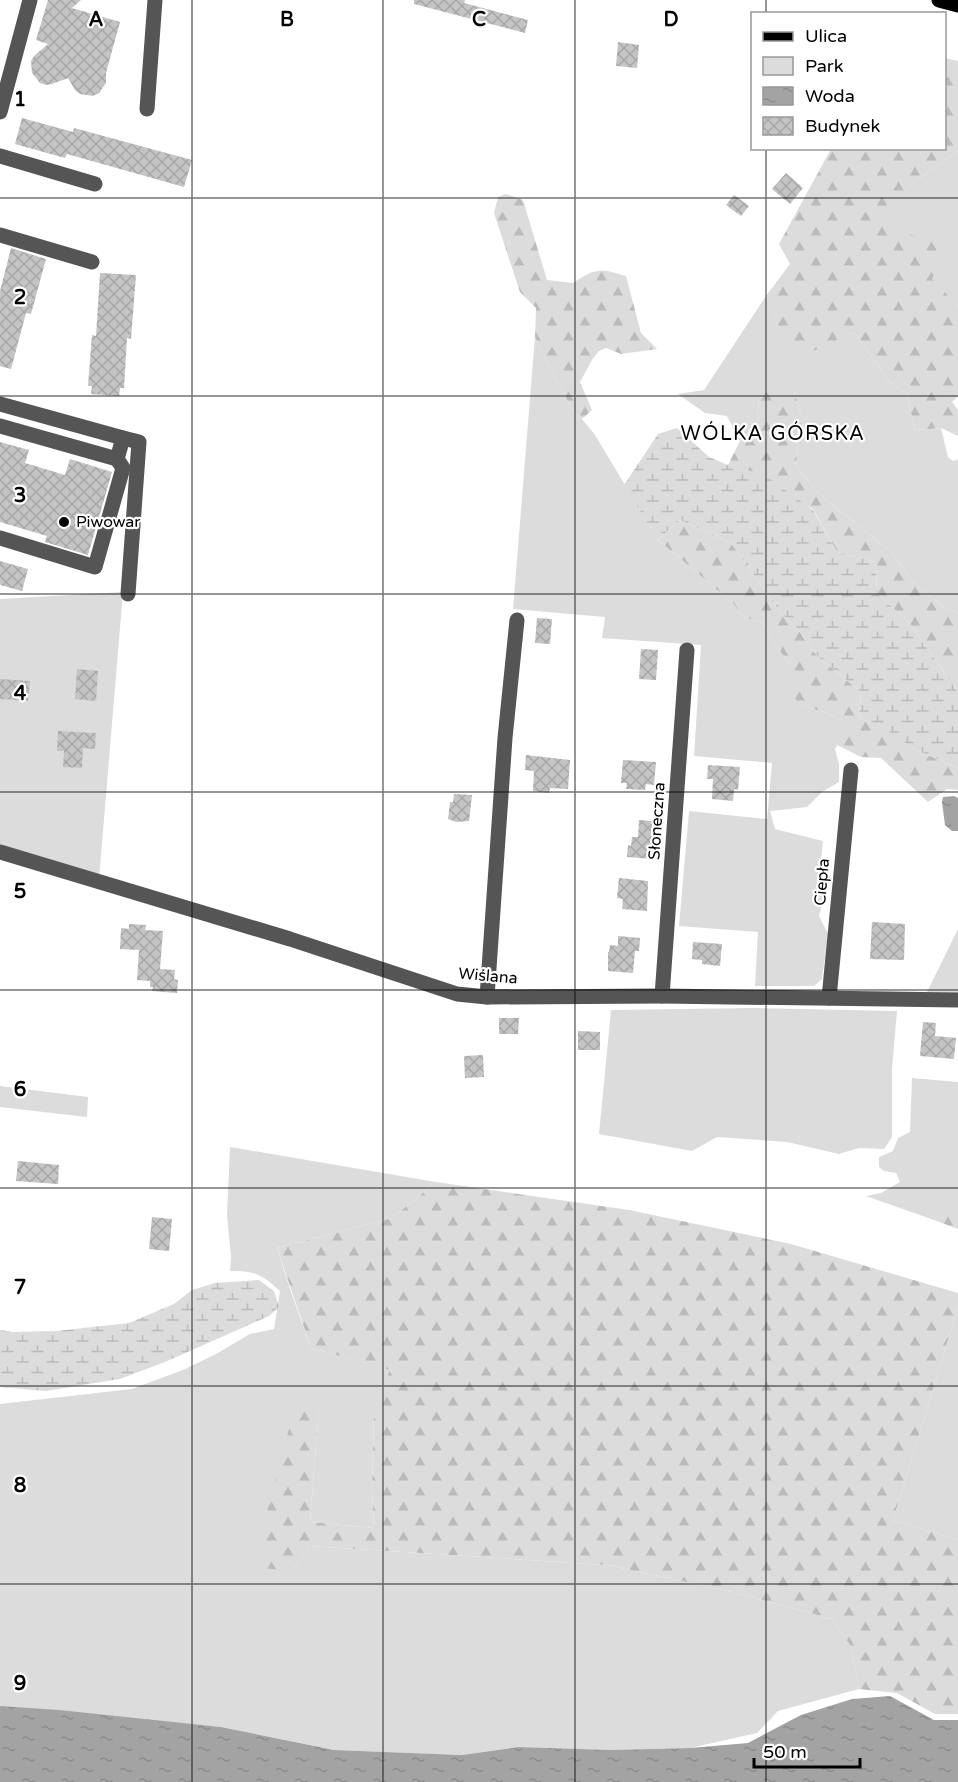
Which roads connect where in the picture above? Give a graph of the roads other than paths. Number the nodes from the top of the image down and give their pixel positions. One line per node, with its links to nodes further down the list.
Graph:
1 (30, 0): 6 (street)
2 (155, 0): 5 (street)
3 (939, 0): 4 (main road)
4 (958, 5)
5 (147, 109)
6 (0, 112)
7 (0, 156): 8 (street)
8 (95, 184)
9 (0, 235): 10 (street)
10 (92, 262)
11 (0, 404): 13 (street)
12 (0, 426): 14 (street)
13 (123, 438): 14 (street); 16 (street)
14 (117, 459): 15 (street)
15 (0, 538)
16 (128, 594)
17 (516, 620): 22 (street)
18 (687, 650): 21 (street, Słoneczna)
19 (850, 770): 23 (street, Ciepła)
20 (0, 852): 22 (street, Wiślana)
21 (662, 996): 22 (street, Wiślana); 23 (street, Wiślana)
22 (488, 997)
23 (830, 998): 24 (street, Wiślana)
24 (958, 1000)

